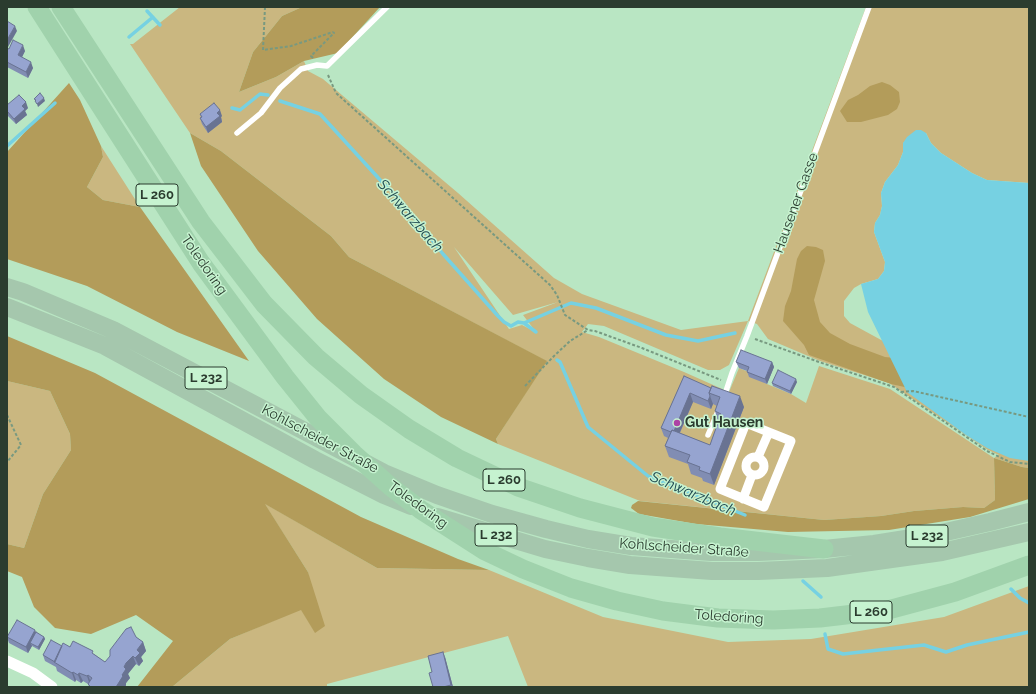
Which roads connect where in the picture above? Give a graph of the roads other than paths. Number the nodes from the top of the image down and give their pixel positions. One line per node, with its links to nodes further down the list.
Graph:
1 (37, 7): 16 (highway, Toledoring / L 260)
2 (61, 7): 15 (highway, Toledoring / L 260)
3 (387, 7): 5 (lane)
4 (869, 7): 8 (lane, Hausener Gasse)
5 (237, 133)
6 (7, 287): 15 (main road, Kohlscheider Straße / L 232)
7 (7, 307): 14 (main road, Kohlscheider Straße / L 232)
8 (723, 399)
9 (720, 407): 11 (lane)
10 (769, 432): 12 (street); 12 (street); 12 (street)
11 (708, 435)
12 (743, 499)
13 (1029, 512): 15 (main road, Kohlscheider Straße / L 232)
14 (1029, 532)
15 (824, 549)
16 (1023, 567)
17 (7, 661): 18 (street)
18 (52, 687)

